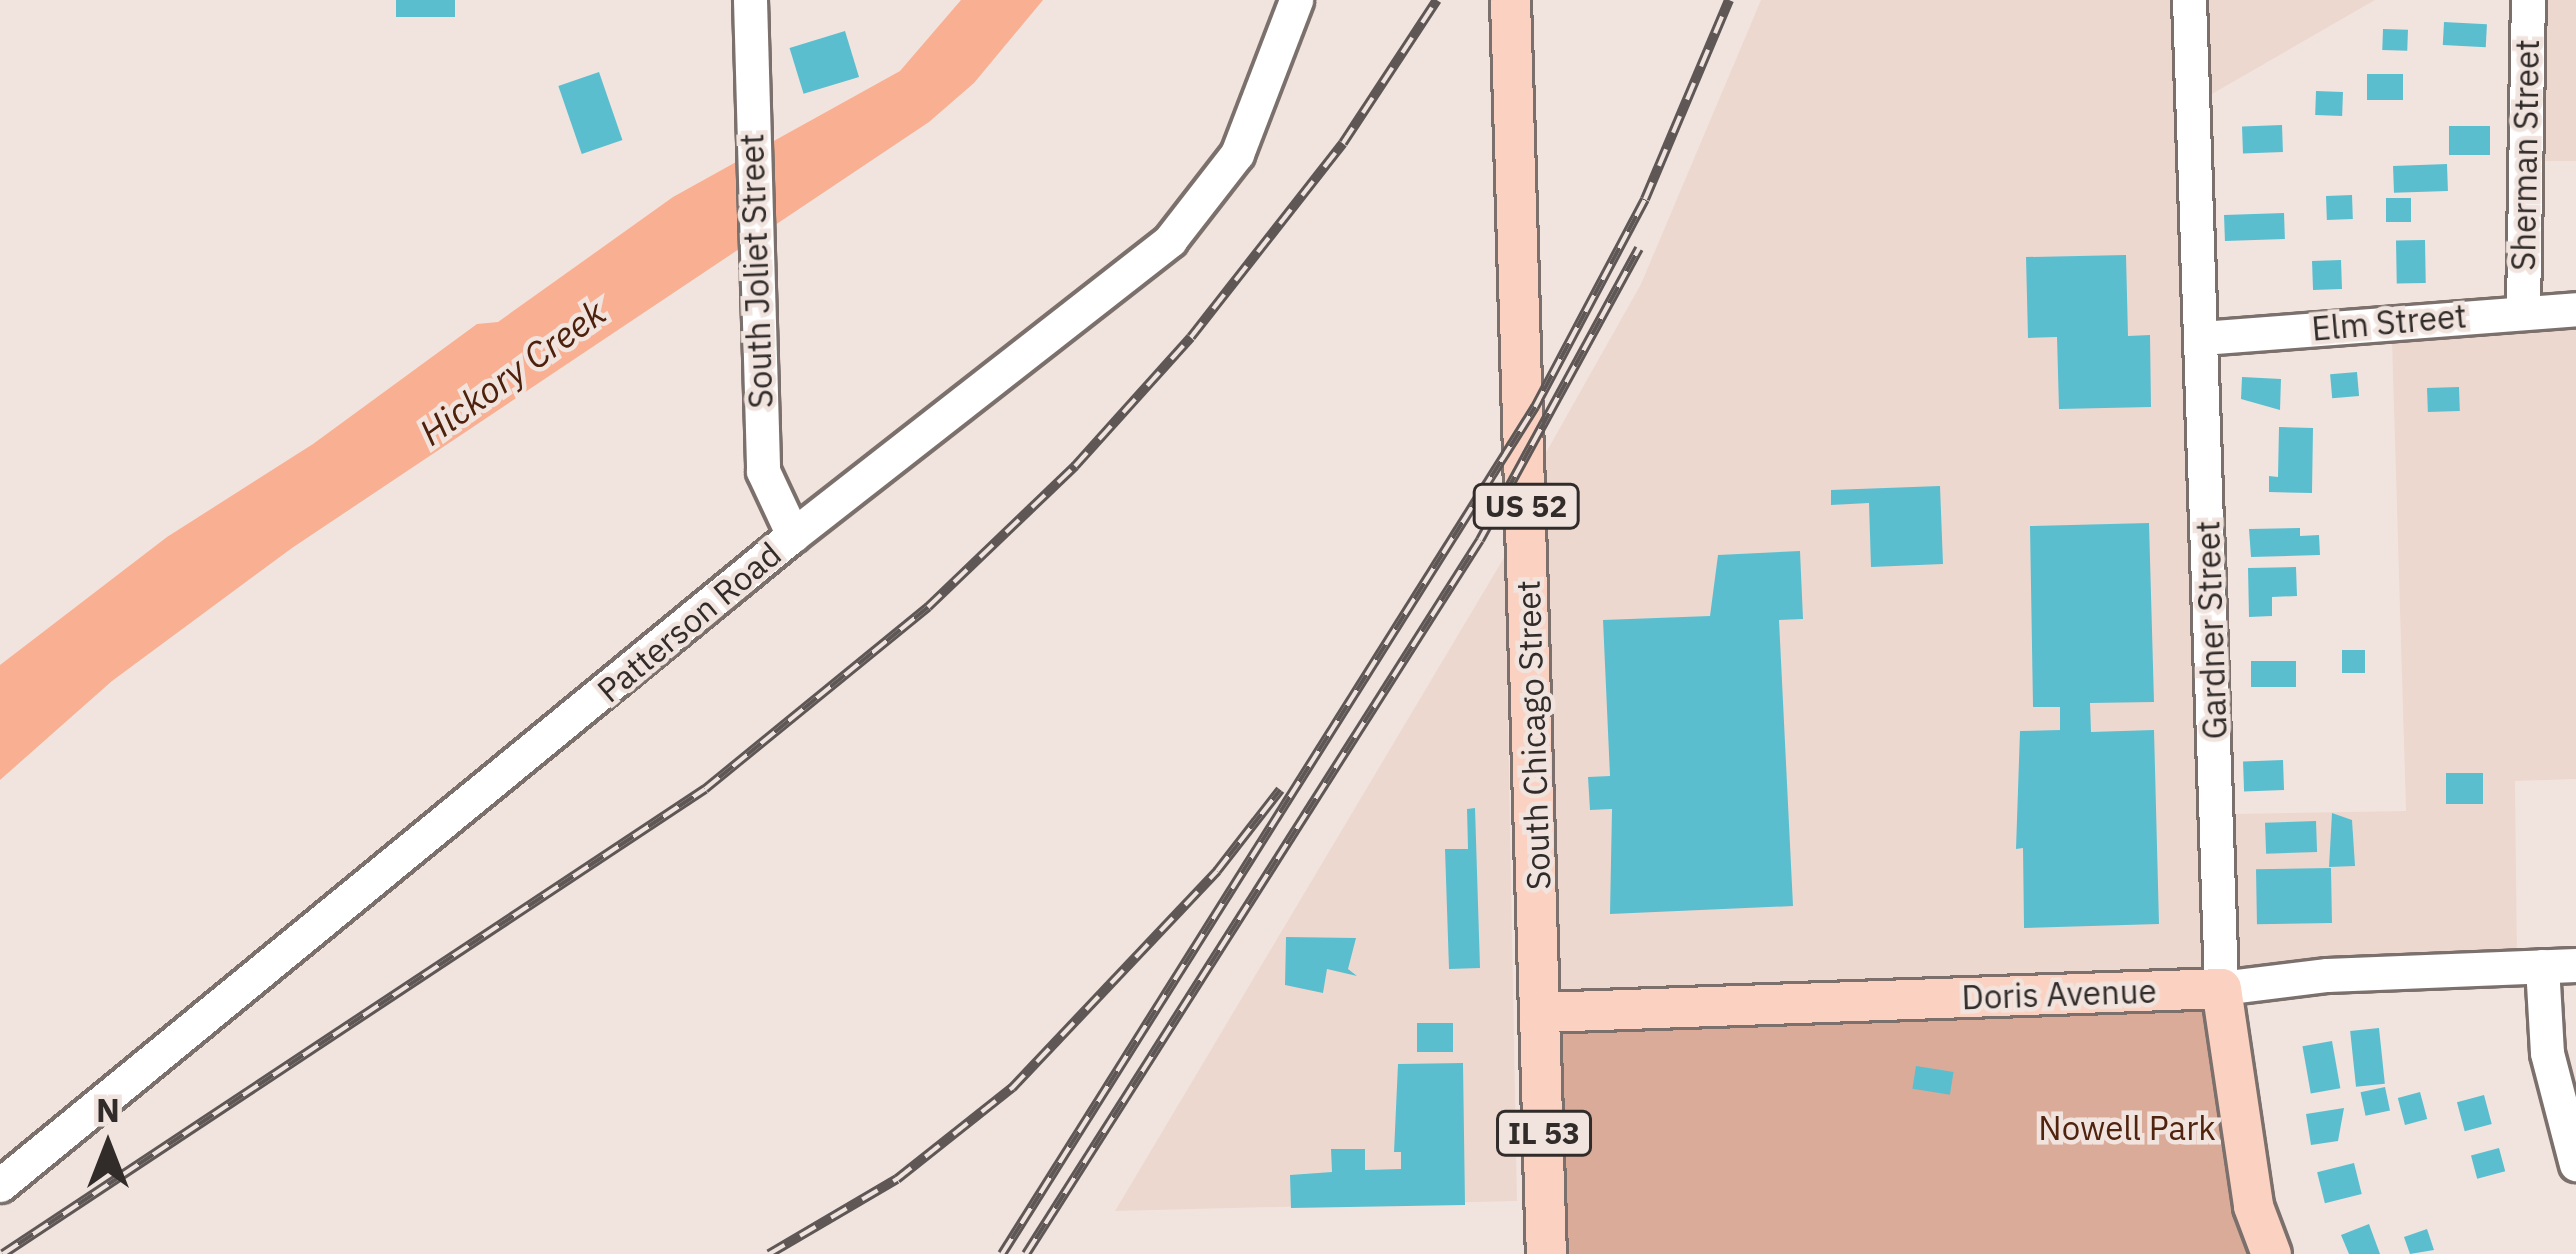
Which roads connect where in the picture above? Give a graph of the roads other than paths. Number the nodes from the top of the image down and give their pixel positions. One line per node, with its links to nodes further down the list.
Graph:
1 (750, 0): 9 (street, South Joliet Street)
2 (1296, 0): 9 (street, Patterson Road)
3 (1510, 0): 12 (main road, South Chicago Street / US 52)
4 (2189, 0): 8 (street, Gardner Street)
5 (2528, 0): 7 (street, Sherman Street)
6 (2576, 309): 7 (street, Elm Street)
7 (2523, 310): 8 (street, Elm Street)
8 (2202, 338): 11 (street, Gardner Street)
9 (793, 535): 14 (street, Patterson Road)
10 (2559, 966): 11 (street, Doris Avenue); 13 (street)
11 (2222, 988): 12 (main road, Doris Avenue); 16 (main road, Gardner Street)
12 (1541, 1012): 15 (main road, South Chicago Street / IL 53)
13 (2576, 1165)
14 (0, 1185)
15 (1546, 1254)
16 (2271, 1254)

